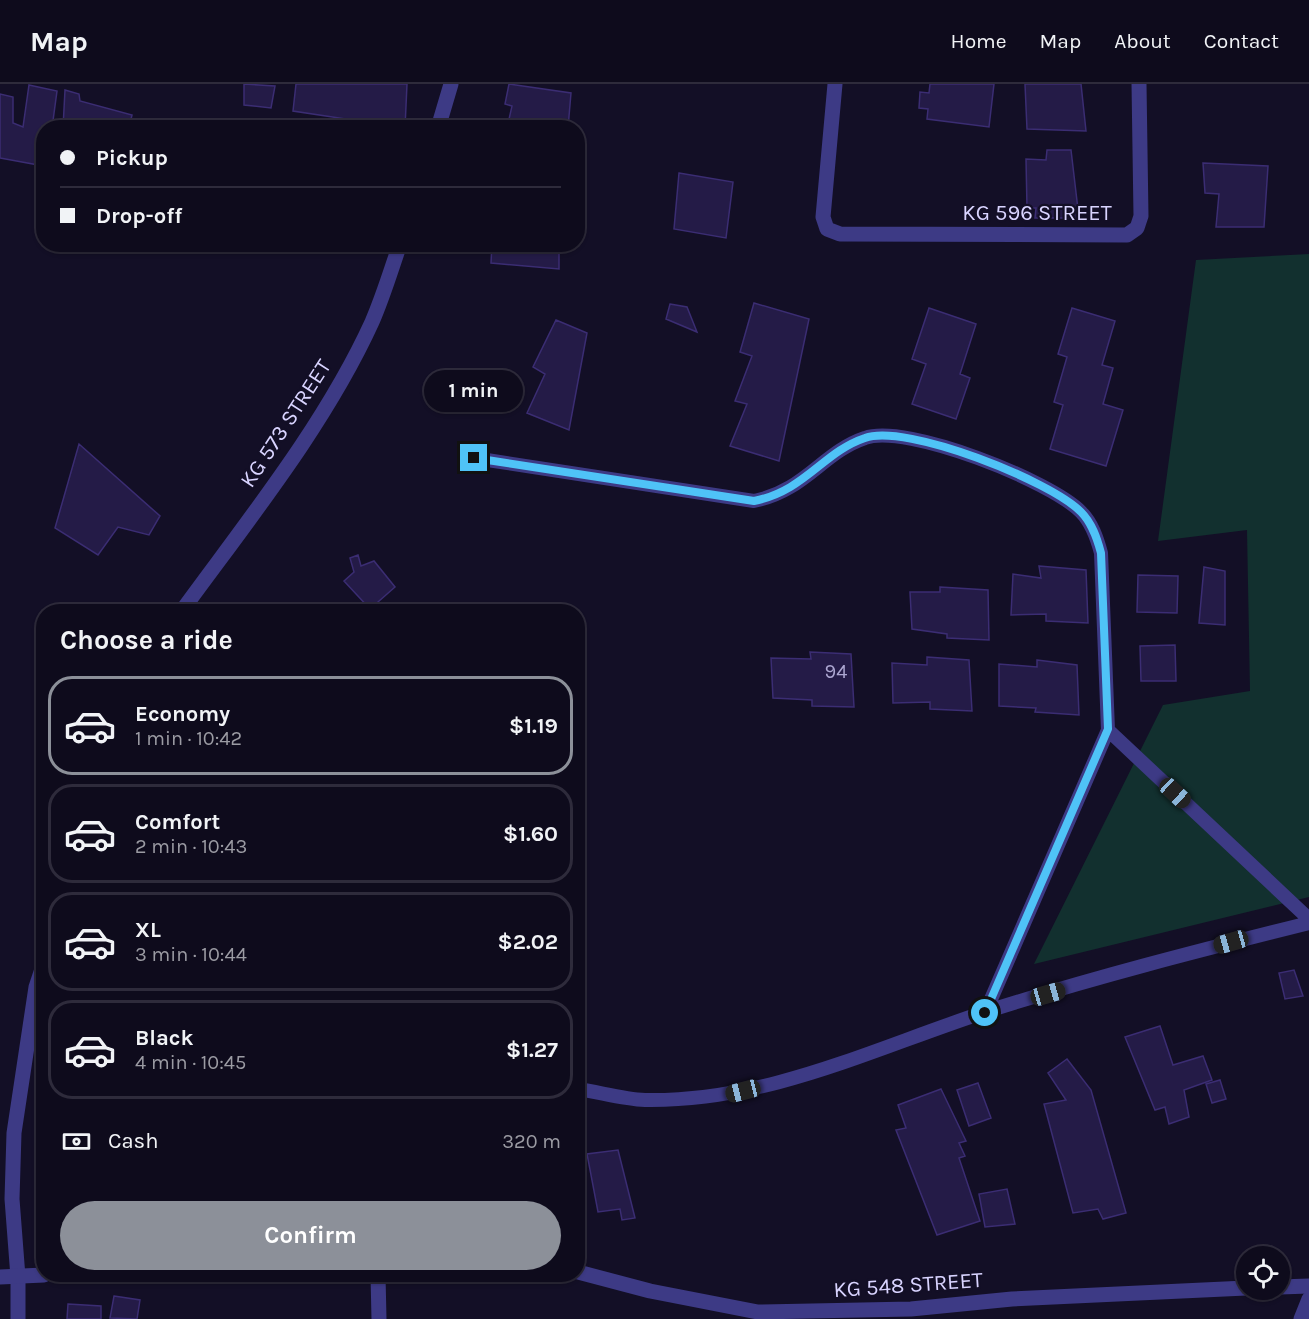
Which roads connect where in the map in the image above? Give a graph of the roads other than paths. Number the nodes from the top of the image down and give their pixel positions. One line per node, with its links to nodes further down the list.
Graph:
1 (451, 84): 4 (street)
2 (835, 84): 3 (street, KG 596 STREET)
3 (1139, 84)
4 (440, 120)
5 (397, 252): 7 (street, KG 573 STREET)
6 (474, 458): 8 (lane)
7 (187, 604)
8 (1108, 729): 9 (lane); 11 (lane)
9 (1309, 921): 11 (lane)
10 (36, 987): 15 (street)
11 (985, 1013): 12 (lane)
12 (585, 1090)
13 (585, 1274): 22 (street, KG 548 STREET)
14 (36, 1275): 15 (street)
15 (18, 1276): 16 (street); 23 (street)
16 (0, 1277)
17 (378, 1282): 24 (street)
18 (1309, 1286): 19 (street)
19 (1290, 1287)
20 (1236, 1288): 22 (street, KG 548 STREET)
21 (1309, 1299): 25 (street)
22 (757, 1316)
23 (18, 1319)
24 (379, 1319)
25 (1300, 1319)

